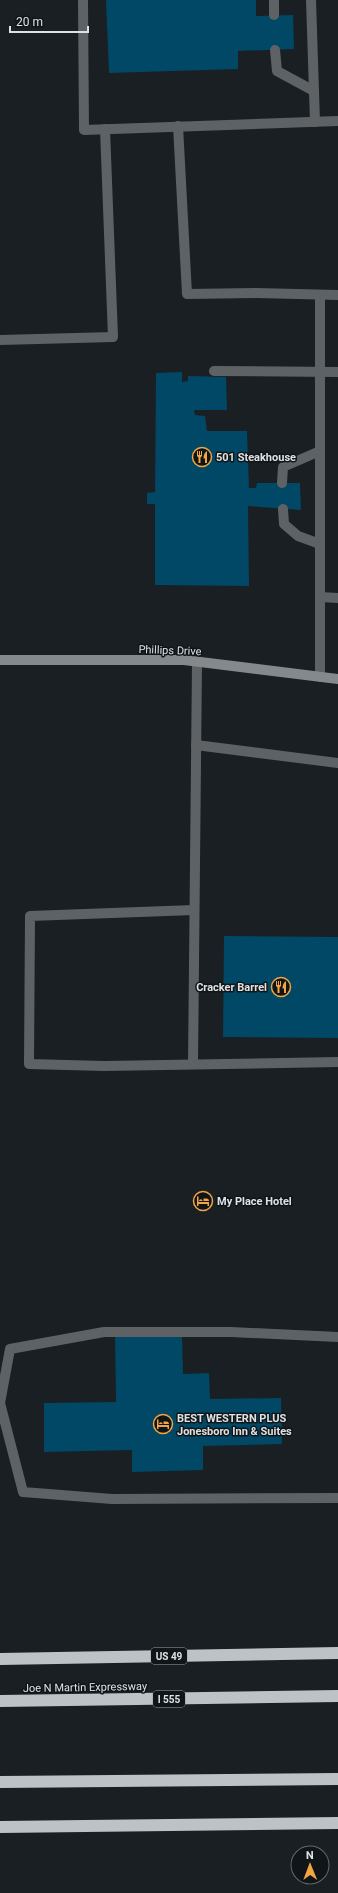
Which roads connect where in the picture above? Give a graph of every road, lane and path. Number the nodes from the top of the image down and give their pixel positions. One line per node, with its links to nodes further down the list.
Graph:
1 (83, 0): 10 (lane)
2 (274, 0): 4 (lane)
3 (311, 0): 6 (lane)
4 (274, 15)
5 (275, 50): 6 (lane)
6 (314, 91): 8 (lane)
7 (338, 121): 8 (lane)
8 (315, 122): 9 (lane)
9 (178, 126): 10 (lane); 11 (lane)
10 (106, 129): 13 (lane)
11 (320, 295): 12 (lane); 15 (lane)
12 (338, 295)
13 (0, 340)
14 (214, 370): 15 (lane)
15 (320, 372): 16 (lane); 17 (lane)
16 (338, 372)
17 (320, 450): 18 (lane); 20 (lane)
18 (282, 483)
19 (283, 509): 20 (lane)
20 (320, 544): 21 (lane)
21 (320, 597): 22 (lane); 25 (lane)
22 (338, 598)
23 (0, 660): 24 (street, Phillips Drive)
24 (197, 662): 25 (street, Phillips Drive); 27 (lane)
25 (320, 677): 26 (street, Phillips Drive)
26 (338, 679)
27 (196, 745): 28 (lane); 29 (lane)
28 (338, 763)
29 (194, 910): 31 (lane); 31 (lane)
30 (338, 1062): 31 (lane)
31 (193, 1064)
32 (338, 1337): 33 (lane)
33 (0, 1403): 34 (lane)
34 (338, 1498)
35 (338, 1653): 36 (highway, US 49)
36 (0, 1659)
37 (338, 1696): 38 (highway, Joe N Martin Expressway / I 555)
38 (0, 1701)
39 (338, 1779): 40 (highway)
40 (0, 1782)
41 (338, 1823): 42 (highway)
42 (0, 1827)

